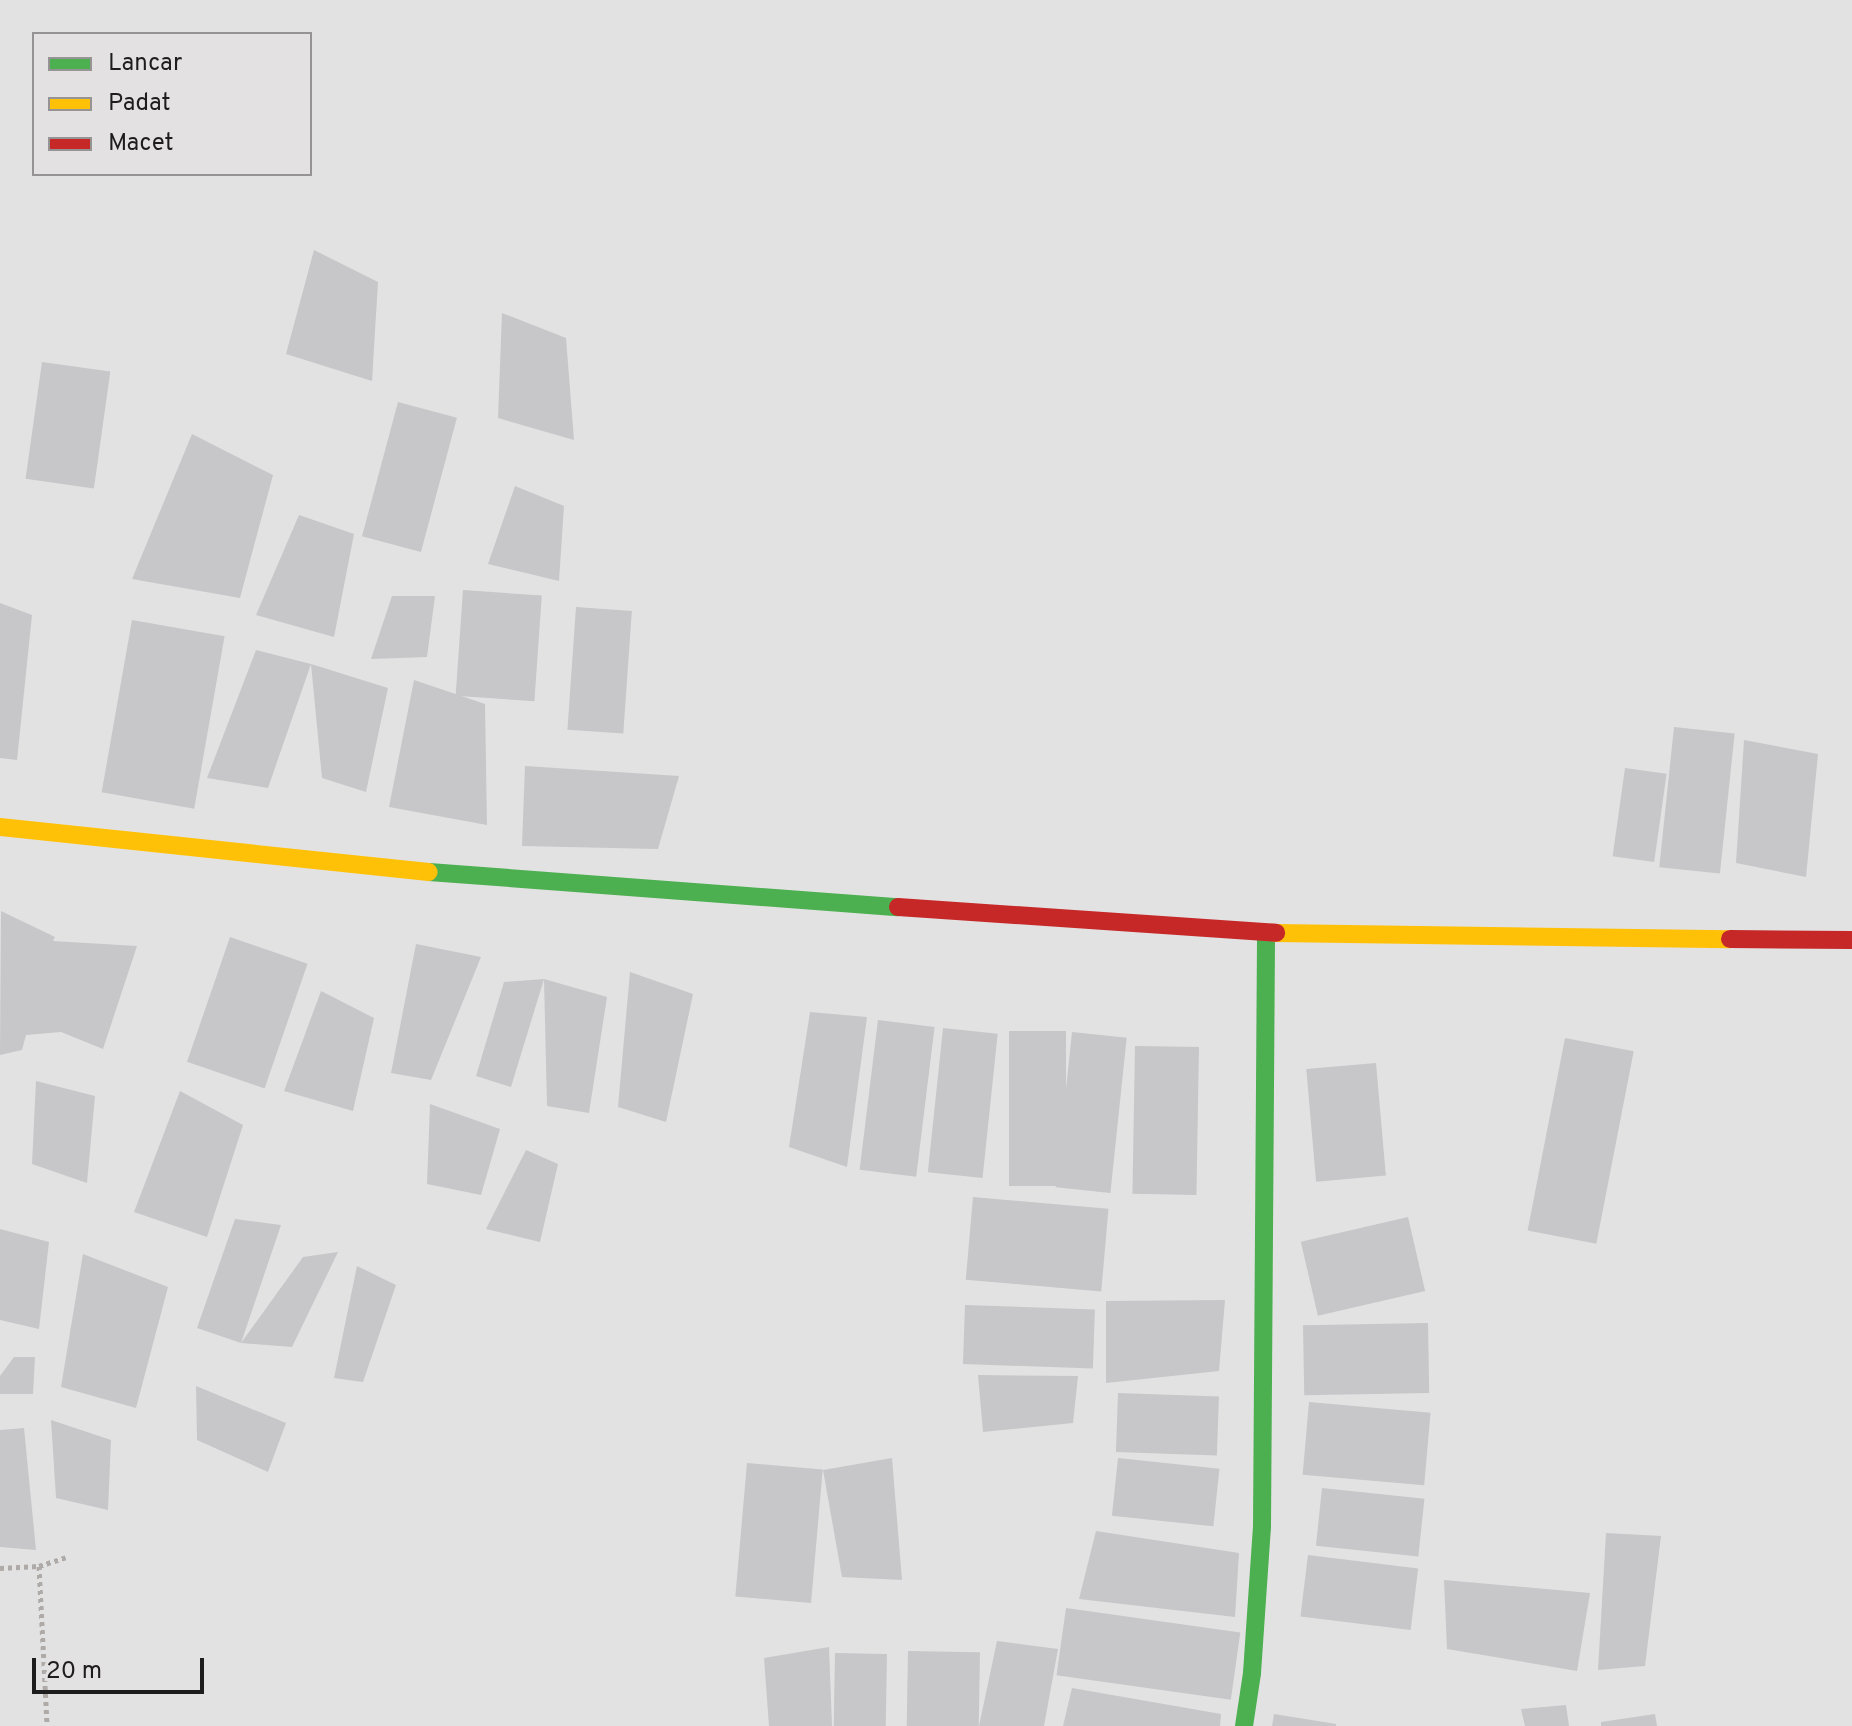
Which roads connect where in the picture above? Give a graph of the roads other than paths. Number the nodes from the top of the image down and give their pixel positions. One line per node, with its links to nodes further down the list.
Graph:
1 (0, 827): 2 (street)
2 (1266, 933): 3 (street); 4 (street)
3 (1852, 940)
4 (1244, 1726)

